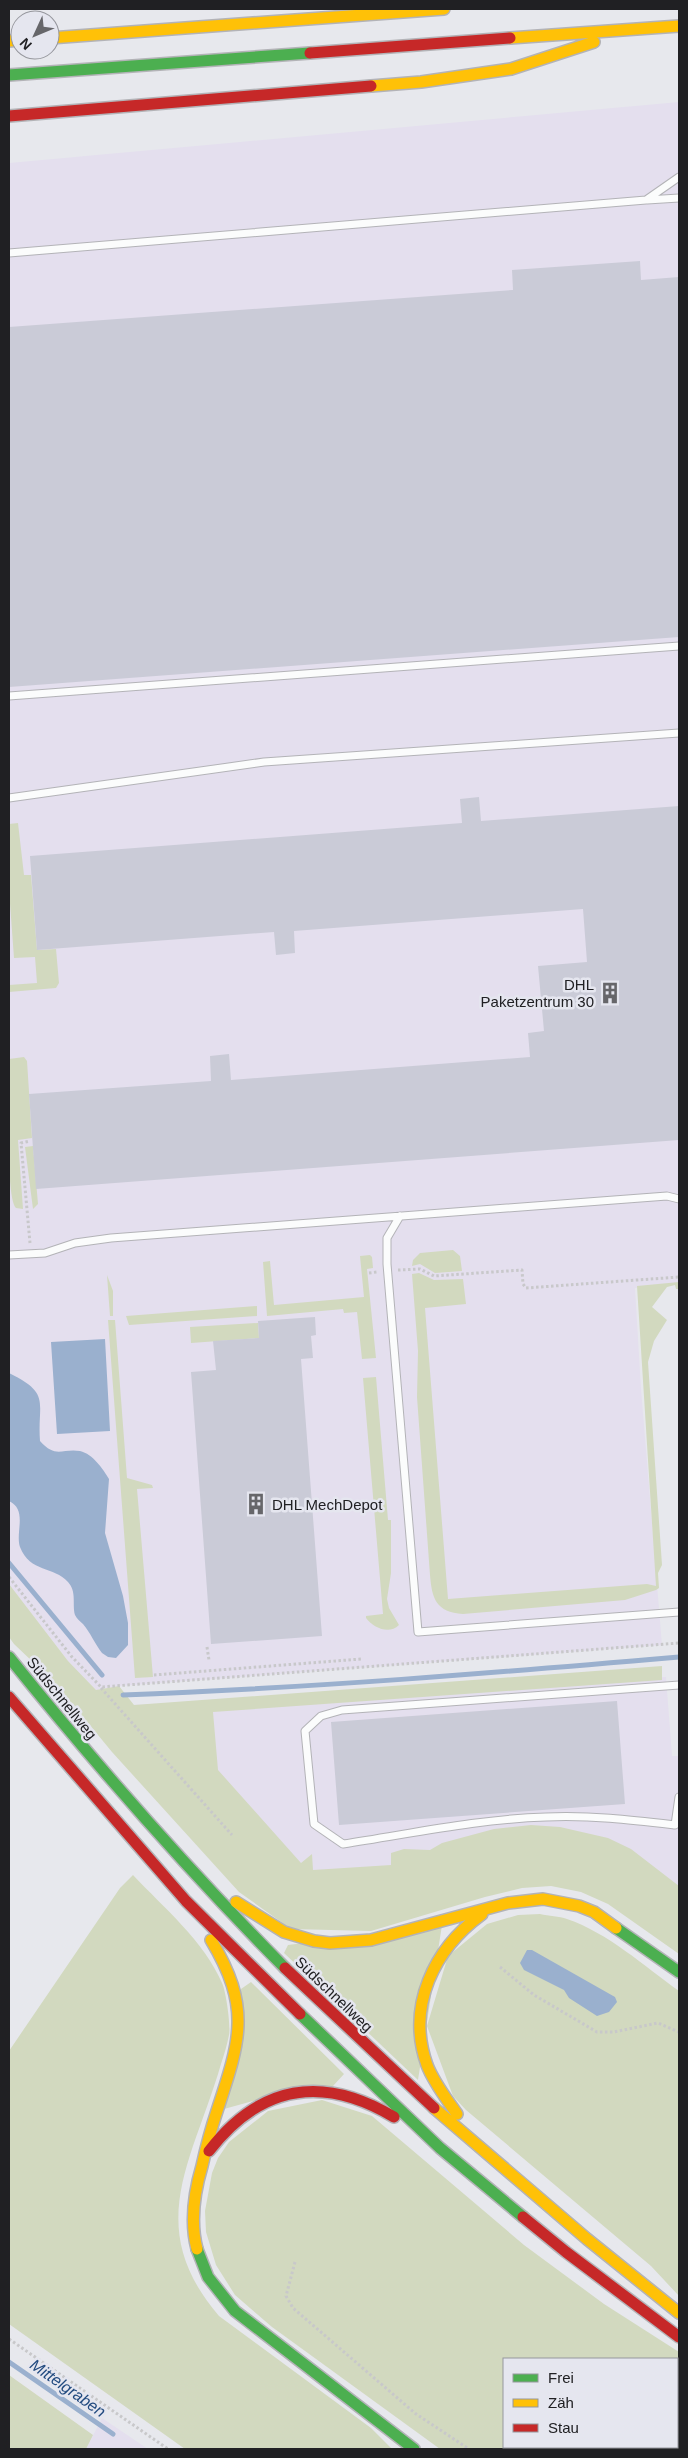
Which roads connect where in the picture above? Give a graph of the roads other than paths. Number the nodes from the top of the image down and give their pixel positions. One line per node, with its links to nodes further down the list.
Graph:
1 (301, 9): 3 (highway)
2 (444, 9): 3 (highway)
3 (338, 16): 6 (highway)
4 (679, 26): 5 (highway)
5 (633, 29): 7 (highway); 8 (highway)
6 (60, 37)
7 (9, 75)
8 (9, 116)
9 (679, 177): 11 (lane)
10 (679, 198): 11 (lane)
11 (646, 200): 12 (lane)
12 (9, 253)
13 (679, 646): 14 (lane)
14 (9, 696)
15 (679, 733): 16 (lane)
16 (9, 798)
17 (679, 1199): 18 (lane)
18 (400, 1216): 19 (lane); 20 (lane)
19 (9, 1256)
20 (679, 1612)
21 (9, 1657): 25 (highway, Südschnellweg)
22 (679, 1685): 24 (lane)
23 (9, 1697): 26 (highway)
24 (679, 1797)
25 (197, 1877): 27 (highway); 30 (highway, Südschnellweg)
26 (186, 1902): 29 (highway); 31 (highway)
27 (489, 1909): 28 (highway); 30 (highway)
28 (679, 1972)
29 (440, 2148): 31 (highway); 33 (highway)
30 (483, 2152): 32 (highway, Südschnellweg)
31 (204, 2157): 34 (highway)
32 (679, 2313)
33 (679, 2337)
34 (414, 2449)

